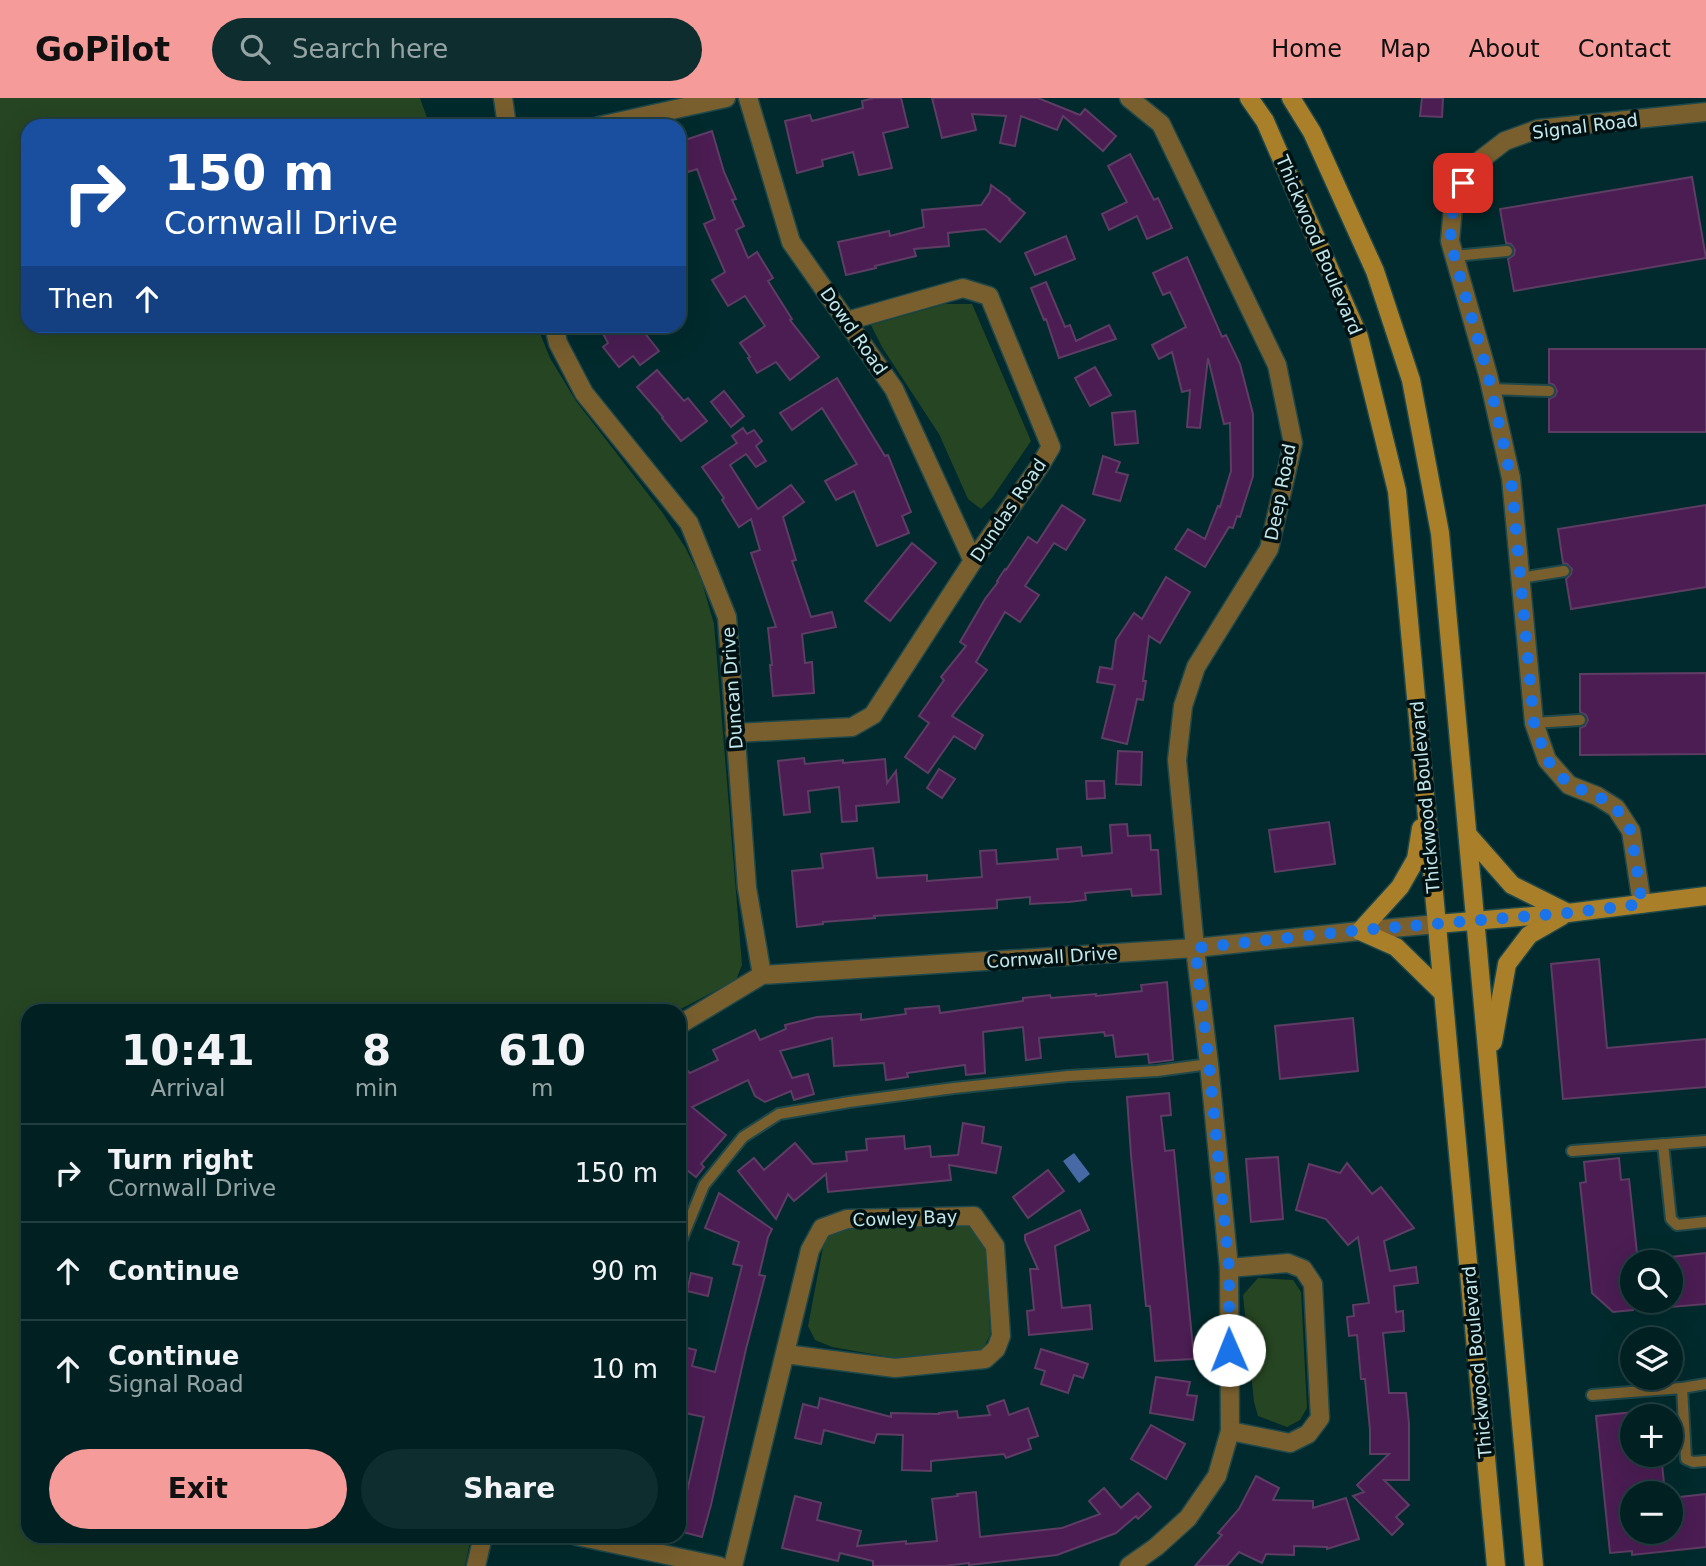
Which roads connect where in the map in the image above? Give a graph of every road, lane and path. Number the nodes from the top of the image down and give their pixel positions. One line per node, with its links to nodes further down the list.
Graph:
1 (503, 98): 8 (street)
2 (726, 98): 9 (street)
3 (748, 98): 12 (street, Dowd Road)
4 (1129, 98): 30 (street, Deep Road)
5 (1249, 98): 22 (main road, Thickwood Boulevard)
6 (1291, 98): 23 (main road)
7 (1706, 112): 11 (street, Signal Road)
8 (506, 119)
9 (630, 119)
10 (1507, 251): 11 (lane)
11 (1454, 256): 14 (street, Signal Road)
12 (846, 321): 16 (street, Dowd Road); 16 (street, Dundas Road)
13 (556, 333): 21 (street, Duncan Drive)
14 (1491, 388): 15 (lane); 18 (street, Signal Road)
15 (1549, 391)
16 (973, 561): 21 (street, Dundas Road)
17 (1564, 571): 18 (lane)
18 (1520, 578): 20 (street, Signal Road)
19 (1580, 720): 20 (lane)
20 (1534, 723): 25 (street, Signal Road)
21 (735, 733): 31 (street, Duncan Drive)
22 (1425, 799): 28 (main road, Thickwood Boulevard); 29 (main road)
23 (1468, 835): 26 (main road); 27 (main road)
24 (1706, 896): 25 (main road)
25 (1642, 904): 26 (main road)
26 (1568, 913): 27 (main road); 35 (main road)
27 (1475, 920): 28 (main road); 35 (main road)
28 (1437, 924): 29 (street, Cornwall Drive); 32 (main road, Thickwood Boulevard)
29 (1360, 930): 30 (street, Cornwall Drive); 32 (main road)
30 (1195, 948): 31 (street, Cornwall Drive); 34 (street, Deep Road)
31 (762, 975): 33 (street, Cornwall Drive)
32 (1443, 993): 56 (main road, Thickwood Boulevard)
33 (686, 1020)
34 (1209, 1064): 40 (lane); 41 (street, Deep Road)
35 (1489, 1064): 57 (main road)
36 (1706, 1140): 37 (lane)
37 (1663, 1144): 38 (lane); 39 (lane)
38 (1572, 1151)
39 (1706, 1222)
40 (686, 1229)
41 (1229, 1268): 48 (street, Deep Road); 48 (street)
42 (785, 1354): 42 (street, Cowley Bay); 54 (street, Cowley Bay)
43 (1706, 1384): 44 (lane)
44 (1683, 1388)
45 (1656, 1390): 47 (lane)
46 (1682, 1390): 49 (lane)
47 (1592, 1395)
48 (1230, 1431): 55 (street, Deep Road)
49 (1706, 1461)
50 (481, 1543): 52 (street)
51 (622, 1543): 53 (street)
52 (476, 1566)
53 (719, 1566)
54 (733, 1566)
55 (1129, 1566)
56 (1496, 1566)
57 (1534, 1566)

